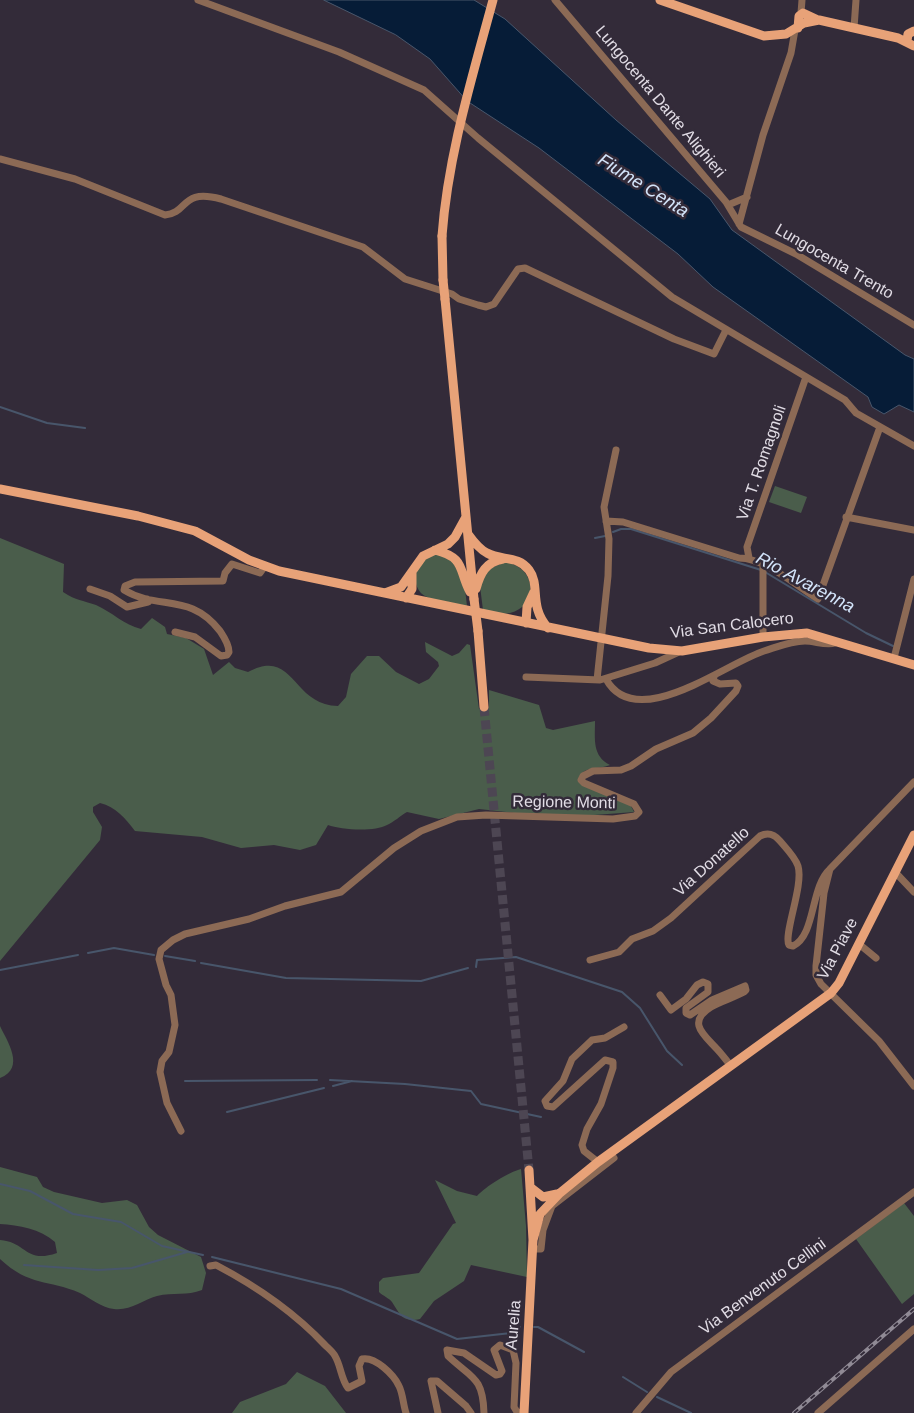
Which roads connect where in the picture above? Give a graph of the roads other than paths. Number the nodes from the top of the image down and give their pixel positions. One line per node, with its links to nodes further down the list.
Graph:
1 (198, 0): 14 (street)
2 (493, 0): 20 (main road, bridge)
3 (555, 0): 11 (street, Lungocenta Dante Alighieri)
4 (660, 0): 6 (main road)
5 (856, 0): 7 (street)
6 (803, 17): 7 (main road); 10 (street)
7 (854, 28): 8 (main road)
8 (909, 36)
9 (0, 159): 14 (street)
10 (747, 197): 11 (street); 12 (street)
11 (728, 205): 12 (street, Lungocenta Dante Alighieri)
12 (739, 224): 13 (street, Lungocenta Trento)
13 (914, 325)
14 (726, 330): 15 (street)
15 (806, 377): 16 (street); 27 (street, Via T. Romagnoli)
16 (880, 427): 17 (street); 21 (street)
17 (914, 446)
18 (616, 450): 22 (street)
19 (0, 490): 28 (main road, Via San Calocero)
20 (467, 514): 24 (main road); 25 (main road)
21 (846, 517): 23 (street); 27 (street)
22 (606, 521): 27 (street); 44 (street)
23 (914, 530)
24 (468, 533): 26 (main road); 36 (main road)
25 (435, 550): 31 (main road); 36 (main road)
26 (508, 558): 36 (main road); 38 (main road)
27 (749, 558)
28 (265, 566): 33 (main road, Via San Calocero); 35 (street)
29 (763, 567): 43 (street)
30 (914, 579): 47 (street)
31 (410, 582): 33 (main road); 34 (main road); 37 (main road)
32 (90, 588): 35 (street)
33 (385, 594): 34 (main road, Via San Calocero)
34 (406, 598): 37 (main road, Via San Calocero)
35 (147, 599): 42 (street)
36 (474, 599): 53 (main road, bridge)
37 (426, 602): 39 (main road, Via San Calocero)
38 (531, 607): 39 (main road); 40 (main road); 41 (main road)
39 (508, 619): 40 (main road, Via San Calocero)
40 (526, 623): 41 (main road, Via San Calocero)
41 (548, 628): 44 (main road, Via San Calocero)
42 (175, 632)
43 (763, 637): 45 (main road, Via San Calocero); 46 (main road, Via San Calocero)
44 (601, 638): 46 (main road, Via San Calocero); 52 (street)
45 (837, 642): 47 (main road, Via San Calocero); 49 (street)
46 (682, 651): 51 (street)
47 (894, 658): 48 (main road, Via San Calocero)
48 (914, 665)
49 (714, 677): 51 (street); 67 (street, Regione Monti)
50 (526, 678): 52 (street)
51 (606, 679): 52 (street)
52 (596, 680)
53 (484, 707)
54 (914, 782): 56 (street)
55 (914, 835): 57 (main road, Via Piave)
56 (830, 869): 61 (street, Via Donatello); 62 (street)
57 (895, 872): 58 (street); 59 (main road, Via Piave)
58 (914, 892)
59 (859, 944): 60 (street); 62 (main road, Via Piave)
60 (876, 958)
61 (590, 960)
62 (831, 993): 65 (main road, Via Piave); 66 (street)
63 (660, 995): 65 (street)
64 (624, 1027): 69 (street)
65 (731, 1066): 68 (main road, Via Piave)
66 (914, 1086)
67 (181, 1131)
68 (610, 1153): 69 (main road, Via Piave); 74 (street)
69 (598, 1162): 73 (main road, Via Piave)
70 (529, 1170): 71 (main road)
71 (530, 1187): 73 (main road); 74 (main road)
72 (914, 1192): 82 (street, Via Benvenuto Cellini)
73 (560, 1193): 74 (main road, Via Piave)
74 (533, 1244): 81 (main road, Aurelia)
75 (210, 1266): 77 (street)
76 (914, 1329): 83 (street)
77 (406, 1413)
78 (438, 1413): 79 (street)
79 (471, 1413)
80 (484, 1413): 81 (street)
81 (524, 1413)
82 (636, 1413)
83 (818, 1413)

